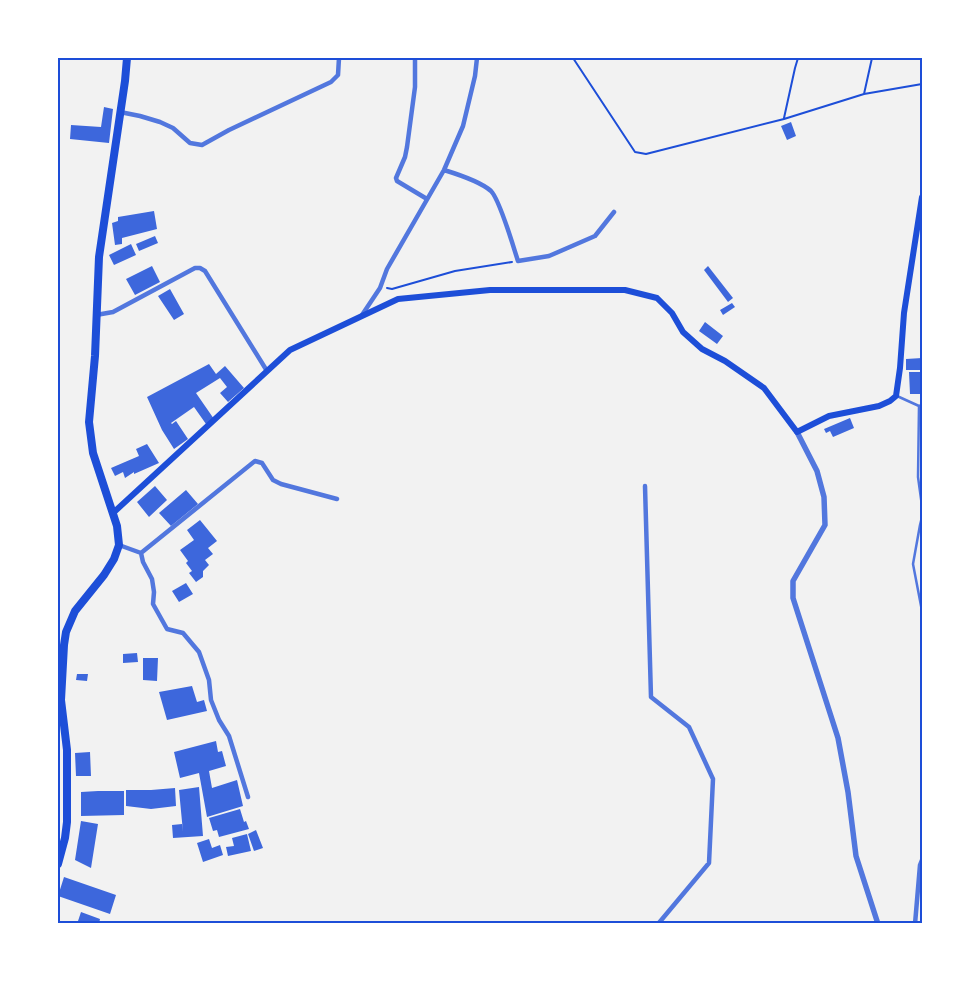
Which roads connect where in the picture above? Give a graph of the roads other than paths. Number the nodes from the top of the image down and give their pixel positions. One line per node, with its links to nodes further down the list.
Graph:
1 (127, 58): 5 (main road)
2 (338, 58): 5 (street)
3 (414, 58): 8 (street)
4 (477, 58): 6 (street)
5 (120, 112): 10 (main road)
6 (444, 170): 8 (street); 9 (street)
7 (922, 197): 13 (main road)
8 (427, 199): 11 (street)
9 (614, 212)
10 (96, 315): 12 (street); 19 (main road)
11 (361, 316): 12 (main road); 15 (main road)
12 (268, 371): 19 (main road)
13 (896, 396): 14 (lane); 15 (main road)
14 (921, 405): 18 (lane)
15 (797, 432): 28 (street)
16 (645, 486): 27 (street)
17 (337, 499): 22 (street)
18 (922, 506)
19 (113, 514): 21 (main road)
20 (922, 517): 23 (lane)
21 (119, 545): 22 (street); 26 (main road)
22 (141, 553): 24 (street)
23 (922, 611)
24 (248, 797)
25 (922, 860): 29 (street)
26 (58, 864)
27 (658, 924)
28 (878, 924)
29 (915, 924)

